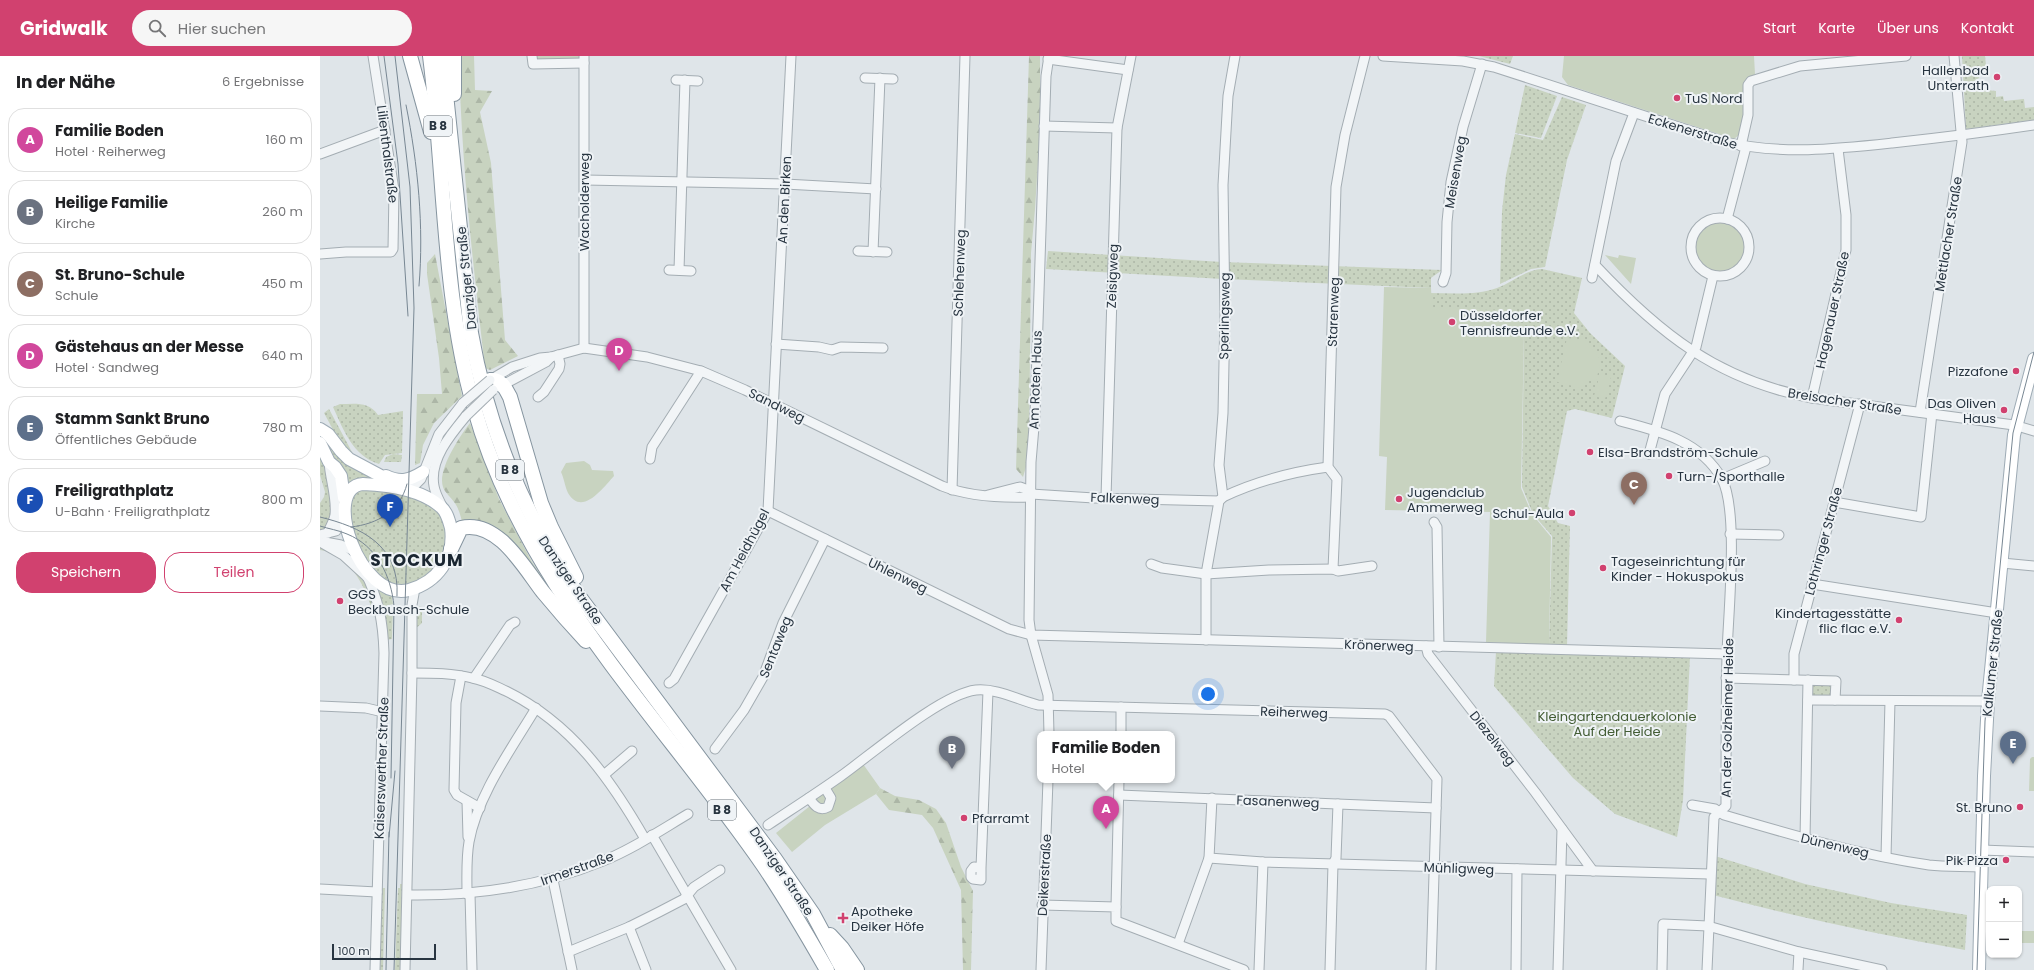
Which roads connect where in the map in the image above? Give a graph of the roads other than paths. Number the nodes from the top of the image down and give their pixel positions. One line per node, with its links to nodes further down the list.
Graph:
1 (374, 56): 27 (street, Lilienthalstraße)
2 (410, 56): 33 (highway)
3 (430, 56): 33 (highway, Danziger Straße / B 8)
4 (442, 56): 28 (highway, Danziger Straße / B 8)
5 (454, 56): 28 (highway)
6 (532, 56): 16 (street)
7 (791, 56): 36 (street, An den Birken)
8 (965, 56): 81 (street, Schlehenweg)
9 (1132, 56): 18 (street, Zeisigweg)
10 (1235, 56): 85 (street, Sperlingsweg)
11 (1365, 56): 75 (street, Starenweg)
12 (1383, 56): 17 (street, Eckenerstraße)
13 (1906, 56): 30 (street)
14 (1954, 56): 29 (street, Mettlacher Straße)
15 (1048, 58): 18 (street, Am Roten Haus); 25 (street, Am Roten Haus)
16 (584, 60): 34 (street, Wacholderweg)
17 (1482, 64): 23 (street, Eckenerstraße); 49 (street, Meisenweg)
18 (1128, 70): 26 (street, Zeisigweg)
19 (865, 78): 20 (street)
20 (880, 78): 21 (street); 37 (street)
21 (893, 79)
22 (698, 81): 35 (street)
23 (1634, 113): 30 (street, Eckenerstraße); 43 (street)
24 (2034, 125): 29 (street, Eckenerstraße)
25 (1044, 126): 26 (street); 74 (street, Am Roten Haus)
26 (1117, 128): 84 (street, Zeisigweg)
27 (385, 130): 32 (street); 42 (street, Lilienthalstraße)
28 (452, 136): 106 (highway, Danziger Straße / B 8)
29 (1961, 136): 31 (street, Eckenerstraße); 62 (street, Mettlacher Straße)
30 (1743, 146): 31 (street, Eckenerstraße); 38 (street)
31 (1838, 149): 59 (street, Hagenauer Straße)
32 (320, 154)
33 (440, 167): 114 (highway, Danziger Straße / B 8)
34 (585, 180): 35 (street); 51 (street, Wacholderweg)
35 (682, 182): 36 (street); 45 (street)
36 (785, 184): 37 (street); 50 (street, An den Birken)
37 (876, 189): 40 (street)
38 (1727, 219): 47 (street); 47 (street)
39 (858, 251): 40 (street)
40 (873, 252): 41 (street)
41 (887, 252)
42 (320, 254)
43 (1595, 265): 48 (street); 53 (street, Breisacher Straße)
44 (669, 270): 45 (street)
45 (679, 270): 46 (street)
46 (691, 271)
47 (1713, 276): 53 (street)
48 (1592, 278)
49 (1443, 282)
50 (776, 344): 52 (street); 60 (street, An den Birken)
51 (584, 348): 54 (street, Sandweg); 56 (street, Sandweg)
52 (884, 348)
53 (1692, 351): 59 (street, Breisacher Straße); 67 (street)
54 (555, 356): 57 (street, Sandweg); 57 (street, Sandweg); 58 (street)
55 (2034, 359): 65 (main road, Kalkumer Straße)
56 (701, 371): 60 (street, Sandweg); 71 (street)
57 (495, 385): 76 (street, Sandweg, bridge); 88 (street, Sandweg, bridge); 106 (highway)
58 (538, 397)
59 (1812, 398): 61 (street, Breisacher Straße)
60 (773, 403): 81 (street, Sandweg); 89 (street, Am Heidhügel)
61 (1860, 404): 62 (street, Breisacher Straße); 86 (street, Lothringer Straße)
62 (1920, 412): 63 (street, Breisacher Straße)
63 (1932, 413): 65 (street, Breisacher Straße); 86 (street)
64 (1620, 421): 67 (street, An der Golzheimer Heide)
65 (2016, 425): 68 (street, Breisacher Straße); 97 (main road, Kalkumer Straße)
66 (320, 429): 77 (main road)
67 (1655, 430): 70 (street); 78 (street, An der Golzheimer Heide)
68 (2034, 431)
69 (320, 443): 73 (main road)
70 (1649, 454)
71 (650, 459)
72 (1765, 461): 78 (street)
73 (329, 462): 87 (main road); 93 (street)
74 (1031, 462): 79 (street); 82 (street, Am Roten Haus)
75 (1328, 467): 85 (street, Falkenweg); 101 (street, Starenweg)
76 (423, 472): 77 (main road); 80 (street, Sandweg)
77 (379, 475): 80 (main road)
78 (1722, 479): 91 (street, An der Golzheimer Heide)
79 (1020, 487): 82 (street); 83 (street, Sandweg)
80 (397, 488): 87 (main road); 88 (main road)
81 (952, 490): 83 (street, Sandweg)
82 (1031, 494): 83 (street, Sandweg); 84 (street, Falkenweg); 109 (street, Am Roten Haus)
83 (988, 495)
84 (1106, 498): 85 (street, Falkenweg)
85 (1221, 499): 103 (street, Sperlingsweg)
86 (1834, 502): 104 (street, Lothringer Straße)
87 (343, 504): 93 (street); 96 (main road)
88 (442, 508): 95 (main road)
89 (768, 510): 94 (street, Uhlenweg); 121 (street, Am Heidhügel)
90 (1434, 522): 112 (street)
91 (1730, 534): 92 (street); 113 (street, An der Golzheimer Heide)
92 (1779, 535)
93 (323, 538): 96 (street); 102 (street, Kaiserswerther Straße)
94 (825, 539): 109 (street, Uhlenweg); 134 (street, Sentaweg)
95 (451, 549): 105 (main road); 114 (highway)
96 (354, 551): 102 (main road)
97 (2002, 563): 100 (street); 107 (main road, Kalkumer Straße)
98 (1151, 564): 103 (street)
99 (1372, 566): 101 (street)
100 (2034, 566)
101 (1333, 569): 103 (street)
102 (365, 573): 105 (main road); 131 (street, Kaiserswerther Straße)
103 (1206, 574): 110 (street, Sperlingsweg)
104 (1812, 584): 107 (street); 119 (street, Lothringer Straße)
105 (415, 588): 115 (street)
106 (578, 595): 177 (highway, Danziger Straße / B 8)
107 (1997, 613): 126 (main road, Kalkumer Straße)
108 (515, 622): 117 (street)
109 (1031, 635): 110 (street, Krönerweg); 127 (street)
110 (1206, 640): 111 (street, Krönerweg)
111 (1426, 646): 112 (street, Krönerweg); 151 (street, Diezelweg)
112 (1439, 647): 113 (street, Krönerweg)
113 (1727, 654): 118 (street, An der Golzheimer Heide)
114 (608, 657): 189 (highway, Danziger Straße / B 8)
115 (412, 673): 116 (street); 172 (street)
116 (461, 676): 117 (street); 143 (street)
117 (474, 678): 130 (street)
118 (1726, 678): 119 (street); 148 (street, An der Golzheimer Heide)
119 (1794, 680): 120 (street)
120 (1808, 680): 123 (street); 124 (street)
121 (669, 683)
122 (988, 691): 127 (street, Reiherweg); 139 (street, Reiherweg); 163 (street)
123 (1808, 700): 124 (street); 153 (street)
124 (1835, 700): 125 (street)
125 (1890, 701): 126 (street); 157 (street)
126 (1988, 701): 155 (main road, Kalkumer Straße)
127 (1050, 705): 129 (street, Reiherweg); 132 (street)
128 (320, 706): 131 (street)
129 (1121, 707): 133 (street); 147 (street, Reiherweg)
130 (536, 708): 136 (street); 146 (street)
131 (383, 712): 171 (street, Kaiserswerther Straße)
132 (1049, 731)
133 (1121, 731)
134 (714, 749)
135 (632, 751): 136 (street)
136 (605, 774): 152 (street)
137 (1048, 783): 175 (street, Deikerstraße)
138 (1119, 783): 140 (street)
139 (824, 788): 141 (street, Reiherweg); 141 (street)
140 (1119, 794): 142 (street, Fasanenweg); 176 (street)
141 (809, 798): 150 (street, Reiherweg)
142 (1212, 798): 144 (street, Fasanenweg); 158 (street)
143 (467, 801): 146 (street); 154 (street)
144 (1338, 804): 147 (street, Fasanenweg); 160 (street)
145 (1692, 805): 148 (street, Dünenweg)
146 (480, 808): 154 (street)
147 (1436, 808): 161 (street)
148 (1719, 812): 153 (street, Dünenweg); 168 (street, An der Golzheimer Heide)
149 (688, 814): 152 (street, Irmerstraße)
150 (768, 825)
151 (1562, 829): 166 (street); 167 (street, Diezelweg)
152 (648, 837): 169 (street, Irmerstraße); 174 (street)
153 (1804, 839): 157 (street, Dünenweg)
154 (469, 843): 173 (street)
155 (1982, 850): 156 (street); 162 (main road, Kalkumer Straße)
156 (2034, 852)
157 (1886, 857): 162 (street, Dünenweg)
158 (1209, 858): 159 (street, Mühligweg); 180 (street)
159 (1263, 862): 160 (street, Mühligweg); 194 (street)
160 (1333, 864): 161 (street, Mühligweg); 195 (street)
161 (1434, 867): 164 (street, Mühligweg); 196 (street)
162 (1981, 867): 204 (main road, Kalkumer Straße)
163 (981, 868)
164 (1517, 869): 166 (street, Mühligweg); 197 (street)
165 (720, 870): 174 (street)
166 (1560, 870): 167 (street, Mühligweg); 198 (street)
167 (1593, 871): 168 (street, Mühligweg)
168 (1710, 874): 178 (street, An der Golzheimer Heide)
169 (553, 880): 173 (street, Irmerstraße); 181 (street)
170 (320, 889): 171 (street)
171 (377, 892): 183 (street, Kaiserswerther Straße)
172 (408, 894): 173 (street, Irmerstraße); 184 (street)
173 (468, 894): 185 (street)
174 (688, 894): 179 (street); 188 (street)
175 (1042, 905): 176 (street); 192 (street, Deikerstraße)
176 (1116, 907): 180 (street)
177 (813, 914): 190 (highway, Danziger Straße / B 8); 191 (highway)
178 (1708, 926): 182 (street); 199 (street); 200 (street, An der Golzheimer Heide)
179 (628, 927): 181 (street); 187 (street)
180 (1178, 944): 193 (street)
181 (568, 952): 186 (street)
182 (1799, 952): 201 (street); 202 (street)
183 (375, 970)
184 (405, 970)
185 (472, 970)
186 (572, 970)
187 (646, 970)
188 (731, 970)
189 (827, 970)
190 (843, 970)
191 (857, 970)
192 (1041, 970)
193 (1244, 970)
194 (1259, 970)
195 (1330, 970)
196 (1431, 970)
197 (1516, 970)
198 (1558, 970)
199 (1662, 970)
200 (1707, 970)
201 (1798, 970)
202 (1879, 970): 203 (street)
203 (1882, 970)
204 (1979, 970)

